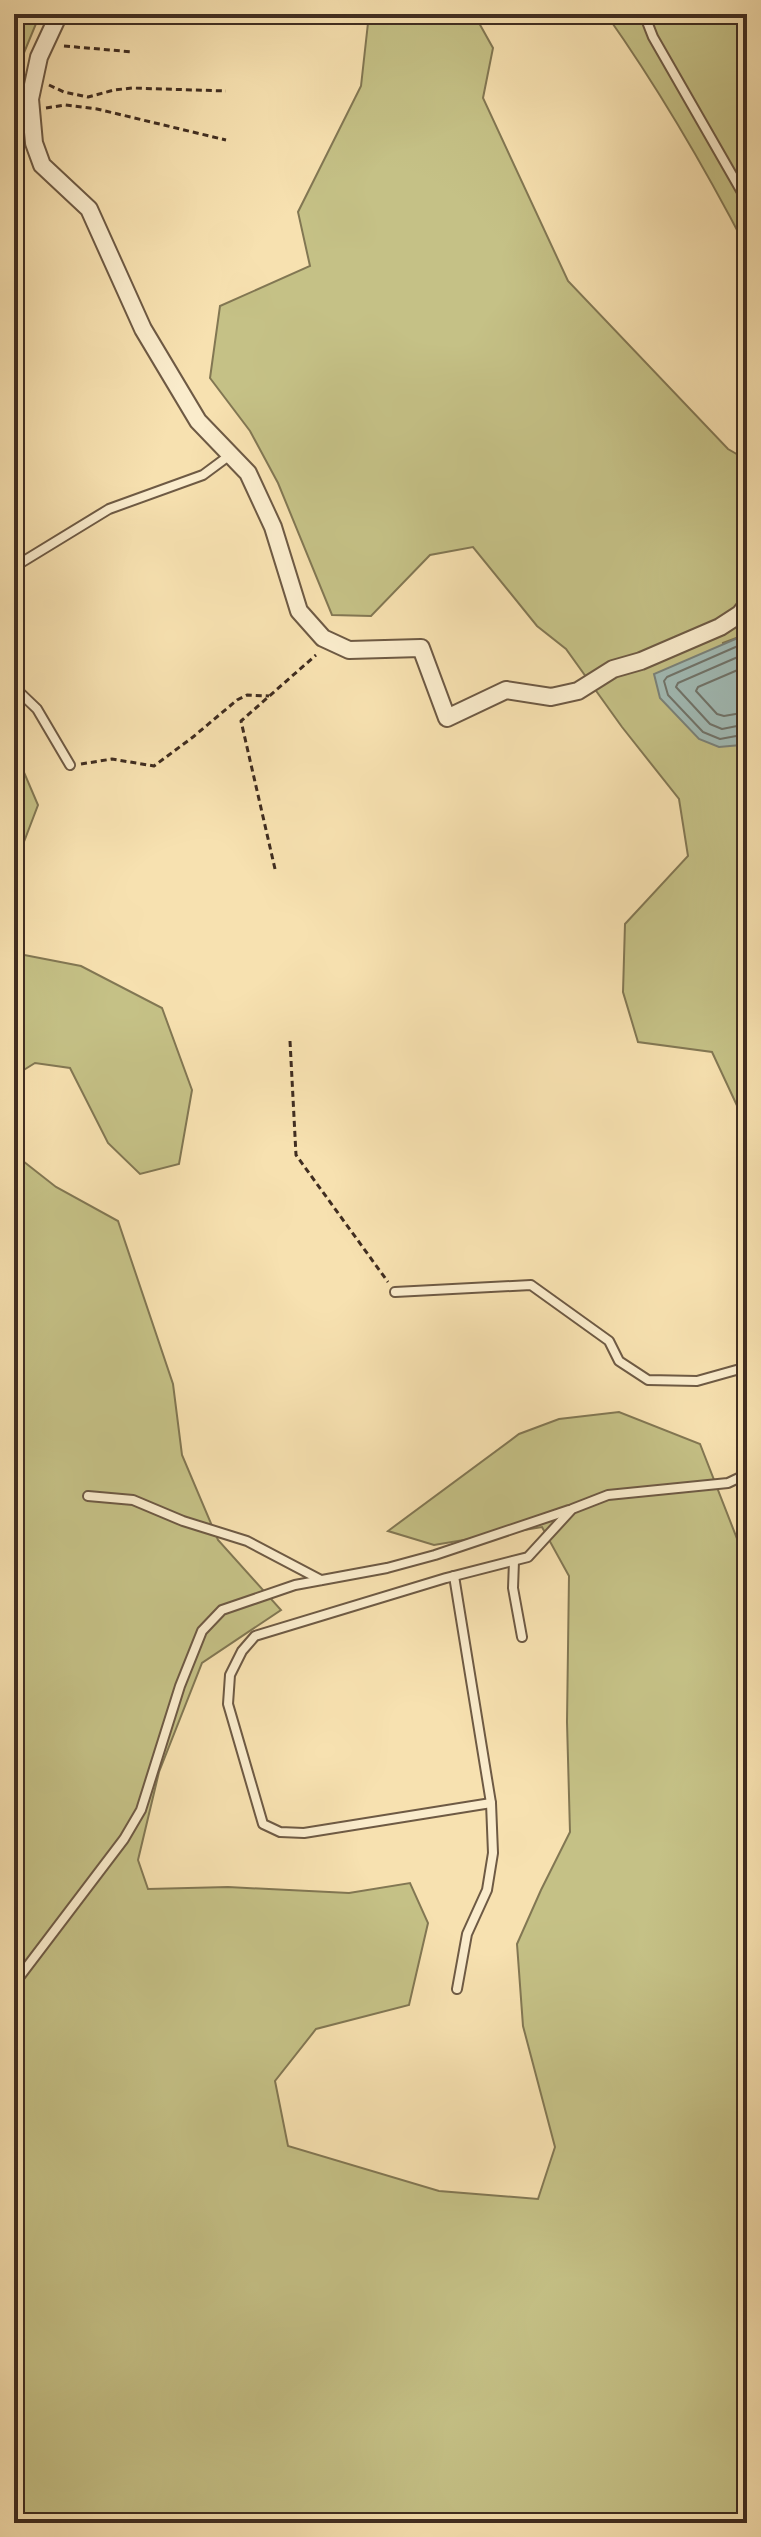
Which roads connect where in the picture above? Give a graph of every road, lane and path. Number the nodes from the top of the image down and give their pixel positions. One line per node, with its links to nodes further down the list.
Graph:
1 (59, 14): 3 (street)
2 (644, 14): 9 (lane)
3 (45, 45): 4 (path); 5 (street)
4 (133, 52)
5 (34, 78): 6 (path); 7 (street)
6 (226, 91)
7 (31, 110): 8 (path); 10 (street)
8 (226, 140)
9 (747, 201)
10 (230, 455): 11 (lane); 13 (street)
11 (14, 567)
12 (747, 605): 13 (street)
13 (331, 641): 15 (path)
14 (14, 687): 16 (lane)
15 (269, 696): 16 (path); 17 (path)
16 (70, 765)
17 (275, 869)
18 (290, 1041): 19 (path)
19 (395, 1292): 20 (lane)
20 (747, 1367)
21 (747, 1474): 23 (lane)
22 (88, 1496): 26 (lane)
23 (572, 1509): 24 (lane); 26 (lane)
24 (514, 1561): 25 (lane); 27 (lane)
25 (454, 1576): 28 (lane); 28 (lane)
26 (322, 1580): 29 (lane)
27 (522, 1637)
28 (491, 1803): 30 (lane)
29 (14, 1984)
30 (457, 1989)
31 (14, 2056): 32 (lane)
32 (14, 2085)

